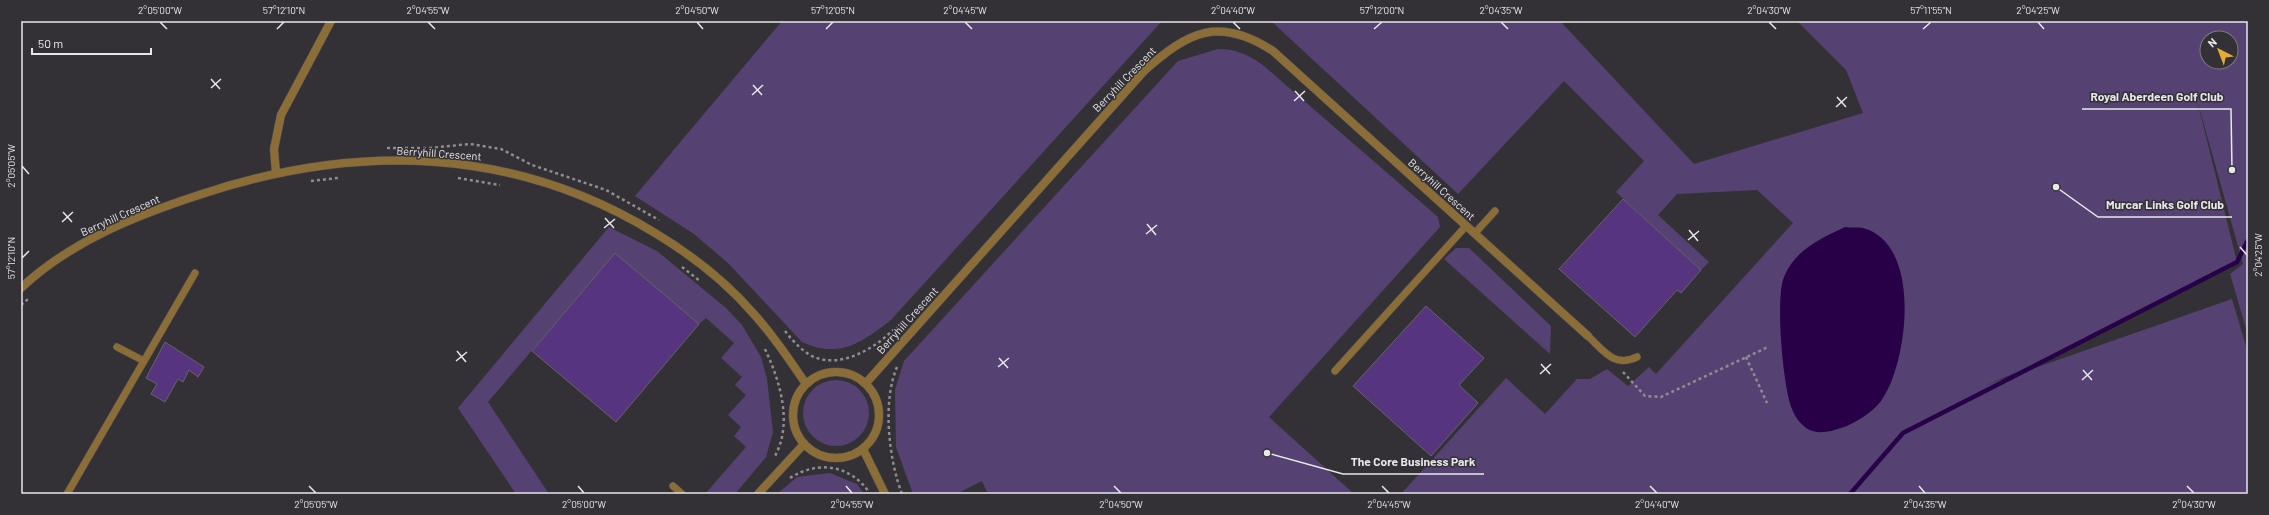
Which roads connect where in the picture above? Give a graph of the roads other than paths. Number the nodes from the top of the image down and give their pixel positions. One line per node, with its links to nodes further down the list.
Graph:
1 (331, 21): 2 (street)
2 (276, 174): 7 (street, Berryhill Crescent); 14 (street, Berryhill Crescent)
3 (1495, 211): 5 (lane)
4 (1466, 226): 5 (street, Berryhill Crescent); 12 (lane); 13 (street, Berryhill Crescent)
5 (1474, 233): 8 (street, Berryhill Crescent)
6 (195, 273): 11 (lane)
7 (21, 288)
8 (1588, 336): 10 (lane)
9 (117, 347): 11 (lane)
10 (1638, 357)
11 (144, 361): 18 (lane)
12 (1335, 371)
13 (866, 383): 14 (street); 16 (street)
14 (806, 384): 15 (street)
15 (804, 444): 16 (street); 20 (street)
16 (863, 449): 21 (street)
17 (673, 486): 19 (lane)
18 (67, 494)
19 (682, 494)
20 (758, 494)
21 (885, 494)

